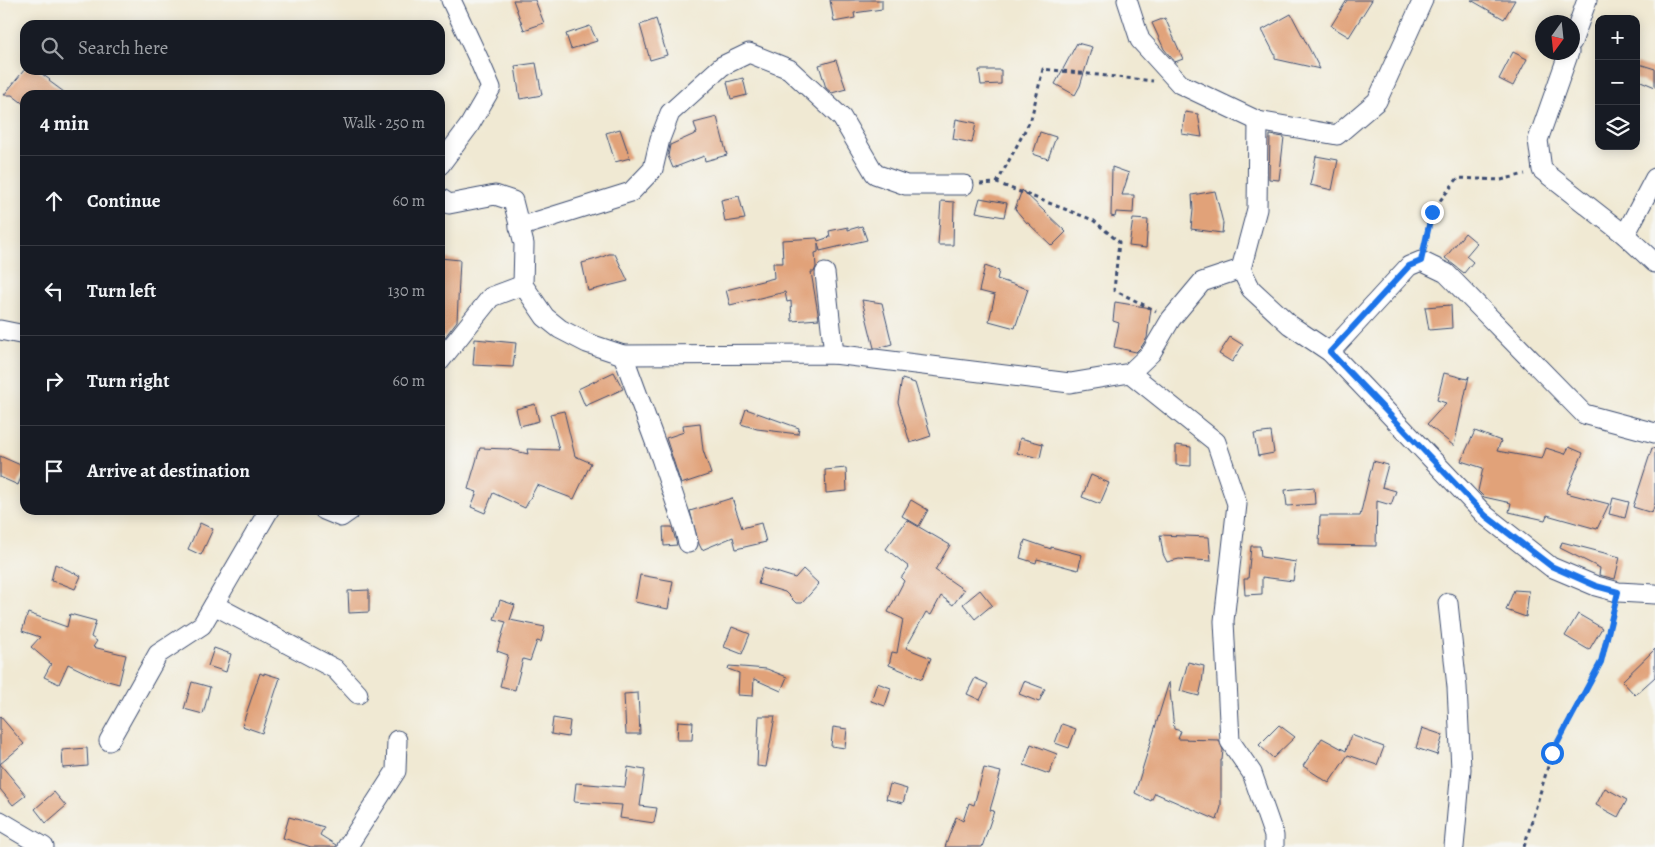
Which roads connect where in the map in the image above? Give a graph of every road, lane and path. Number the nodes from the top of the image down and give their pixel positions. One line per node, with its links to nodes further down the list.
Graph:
1 (451, 0): 9 (street)
2 (1127, 0): 7 (street)
3 (1423, 0): 8 (street)
4 (1587, 0): 5 (street)
5 (1580, 20)
6 (1566, 60): 10 (street)
7 (1180, 84): 8 (street); 21 (path)
8 (1258, 121): 18 (street)
9 (445, 156)
10 (1542, 170): 15 (street); 16 (path)
11 (1655, 178): 15 (street)
12 (964, 185): 14 (street)
13 (445, 201): 14 (street)
14 (520, 227): 20 (street)
15 (1625, 235): 17 (street)
16 (1421, 261): 24 (street); 29 (street)
17 (1655, 263)
18 (1241, 269): 21 (street); 24 (street)
19 (825, 273): 25 (street)
20 (523, 285): 26 (street); 27 (street)
21 (1172, 319): 28 (street)
22 (0, 330): 23 (street)
23 (20, 334)
24 (1330, 352): 32 (street)
25 (834, 354): 27 (street); 28 (street)
26 (445, 355)
27 (623, 355): 31 (street)
28 (1130, 373): 42 (street)
29 (1655, 433)
30 (266, 515): 35 (street)
31 (688, 543)
32 (1618, 592): 33 (street); 44 (path)
33 (1655, 594)
34 (1448, 603): 43 (street)
35 (214, 606): 36 (street); 38 (street)
36 (358, 694)
37 (397, 740): 41 (street)
38 (109, 741)
39 (0, 821): 40 (street)
40 (44, 847)
41 (347, 847)
42 (1274, 847)
43 (1454, 847)
44 (1524, 847)

